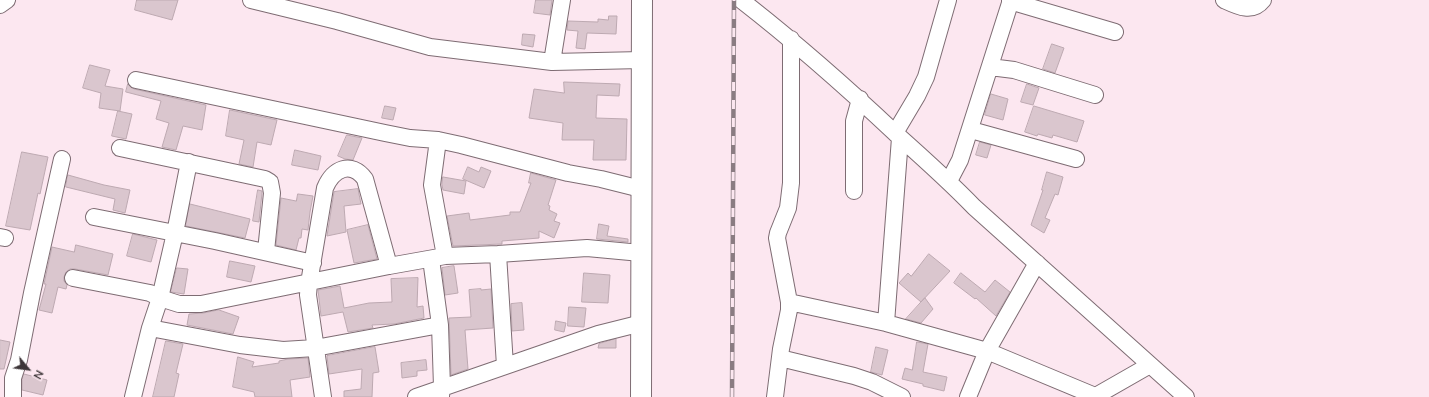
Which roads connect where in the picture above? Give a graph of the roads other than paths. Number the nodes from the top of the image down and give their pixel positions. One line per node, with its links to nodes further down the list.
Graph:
1 (7, 0): 11 (street)
2 (252, 0): 15 (street)
3 (562, 0): 15 (street)
4 (642, 0): 14 (main road)
5 (654, 0): 59 (main road)
6 (742, 0): 13 (street)
7 (948, 0): 21 (street)
8 (1011, 0): 12 (street); 16 (street)
9 (1224, 0): 10 (street)
10 (1263, 0)
11 (0, 5)
12 (1115, 32)
13 (791, 39): 19 (street); 42 (street)
14 (642, 60): 15 (street); 28 (main road)
15 (552, 62)
16 (990, 67): 18 (street); 20 (street)
17 (136, 80): 22 (street)
18 (1095, 95)
19 (860, 99): 21 (street); 29 (street)
20 (971, 130): 25 (street); 27 (street)
21 (898, 135): 27 (street); 44 (street)
22 (438, 140): 28 (street); 35 (street)
23 (120, 148): 26 (street)
24 (62, 159): 54 (street)
25 (1076, 159)
26 (189, 162): 31 (street); 32 (street)
27 (949, 181): 37 (street)
28 (641, 188): 33 (main road)
29 (854, 191)
30 (94, 217): 31 (street)
31 (175, 233): 32 (street); 41 (street)
32 (266, 252): 36 (street)
33 (641, 253): 34 (street); 43 (main road)
34 (498, 254): 35 (street); 51 (street)
35 (438, 258): 38 (street); 45 (street)
36 (313, 263): 38 (street); 40 (street)
37 (1037, 263): 48 (street); 50 (street)
38 (389, 266): 40 (street)
39 (73, 278): 41 (street)
40 (309, 283): 41 (street); 47 (street)
41 (160, 298): 46 (street)
42 (789, 302): 44 (street); 49 (street)
43 (642, 323): 51 (street); 58 (main road)
44 (886, 323): 48 (street)
45 (440, 325): 47 (street); 52 (street)
46 (150, 328): 47 (street); 55 (street)
47 (315, 348): 56 (street)
48 (987, 351): 53 (street); 62 (street)
49 (780, 358): 60 (street); 61 (street)
50 (1150, 365): 53 (street); 63 (street)
51 (505, 366): 52 (street)
52 (442, 392): 57 (street)
53 (1095, 396)
54 (13, 397)
55 (133, 397)
56 (323, 397)
57 (416, 397)
58 (641, 397)
59 (653, 397)
60 (775, 397)
61 (902, 397)
62 (968, 397)
63 (1186, 397)

